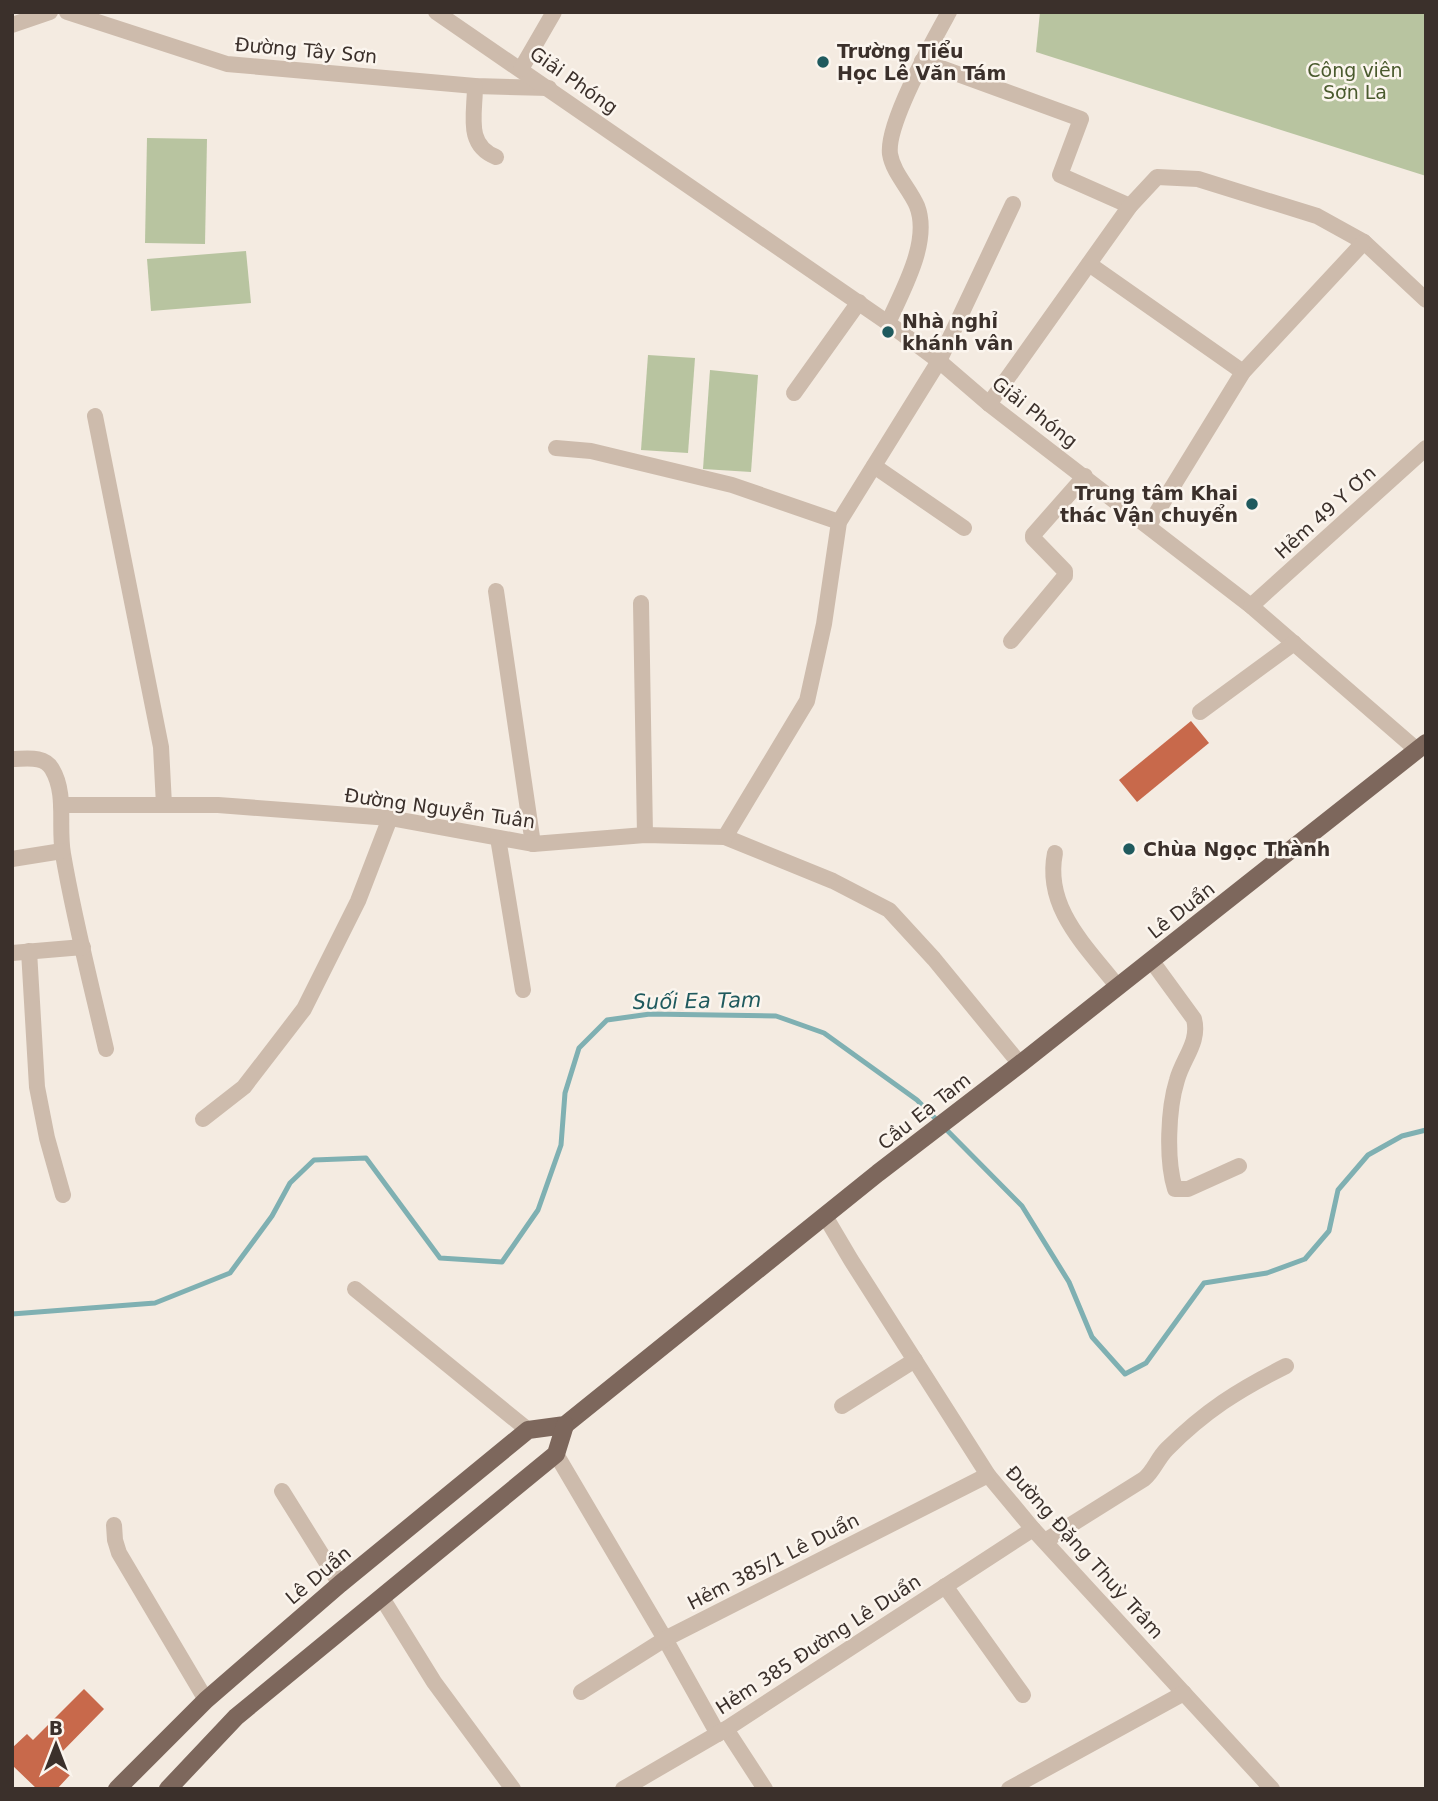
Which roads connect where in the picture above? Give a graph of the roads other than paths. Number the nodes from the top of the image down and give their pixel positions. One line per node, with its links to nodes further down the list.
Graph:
1 (50, 12): 7 (street)
2 (67, 12): 11 (street, Đường Tây Sơn)
3 (436, 12): 8 (street, Giải Phóng)
4 (468, 12): 8 (street)
5 (554, 12): 10 (street)
6 (949, 12): 9 (street)
7 (12, 25)
8 (460, 28): 10 (street, Giải Phóng)
9 (922, 61): 15 (street); 20 (street)
10 (521, 69): 12 (street, Giải Phóng)
11 (475, 86): 12 (street, Đường Tây Sơn); 13 (street)
12 (549, 88): 19 (street, Giải Phóng)
13 (496, 157)
14 (1013, 204): 21 (street)
15 (1130, 206): 16 (street); 17 (street)
16 (1364, 242): 18 (street); 22 (street)
17 (1089, 264): 22 (street); 24 (street)
18 (1426, 300)
19 (859, 302): 20 (street, Giải Phóng); 23 (street)
20 (888, 323): 21 (street, Giải Phóng)
21 (939, 361): 24 (street, Giải Phóng); 28 (street)
22 (1243, 372): 31 (street)
23 (794, 393)
24 (989, 404): 29 (street, Giải Phóng)
25 (95, 416): 42 (street)
26 (556, 448): 30 (street)
27 (1426, 448): 35 (street, Hẻm 49 Y Ơn)
28 (874, 466): 30 (street); 32 (street)
29 (1084, 477): 31 (street, Giải Phóng); 36 (street)
30 (839, 522): 45 (street)
31 (1149, 525): 35 (street, Giải Phóng)
32 (964, 527)
33 (496, 591): 47 (street)
34 (641, 603): 44 (street)
35 (1251, 606): 37 (street, Giải Phóng)
36 (1012, 641)
37 (1294, 643): 38 (street); 39 (street, Giải Phóng)
38 (1200, 712)
39 (1422, 747): 53 (main road, Lê Duẩn)
40 (12, 760): 41 (street)
41 (61, 805): 42 (street, Đường Nguyễn Tuân); 48 (street)
42 (164, 805): 43 (street, Đường Nguyễn Tuân)
43 (390, 818): 46 (street, Đường Nguyễn Tuân); 59 (street)
44 (645, 835): 45 (street, Đường Nguyễn Tuân); 47 (street, Đường Nguyễn Tuân)
45 (725, 836): 57 (street, Đường Nguyễn Tuân)
46 (498, 838): 47 (street, Đường Nguyễn Tuân); 55 (street)
47 (533, 844)
48 (62, 851): 50 (street); 51 (street)
49 (1055, 853): 54 (street)
50 (12, 859)
51 (83, 947): 52 (street); 56 (street)
52 (21, 952): 61 (street)
53 (1151, 960): 54 (main road, Lê Duẩn); 60 (street)
54 (1118, 987): 57 (main road, Lê Duẩn)
55 (523, 990)
56 (106, 1049)
57 (1020, 1064): 58 (main road, Lê Duẩn)
58 (995, 1082): 62 (main road, Cầu Ea Tam)
59 (203, 1119)
60 (1240, 1166)
61 (63, 1195)
62 (825, 1216): 64 (street, Đường Đặng Thuỳ Trâm); 67 (main road)
63 (355, 1289): 68 (street)
64 (915, 1360): 66 (street); 70 (street, Đường Đặng Thuỳ Trâm)
65 (1286, 1366): 73 (street, Hẻm 385 Đường Lê Duẩn)
66 (842, 1406)
67 (565, 1425): 68 (main road); 69 (main road)
68 (528, 1430): 74 (main road, Lê Duẩn)
69 (555, 1454): 76 (main road); 77 (street)
70 (988, 1475): 73 (street, Đường Đặng Thuỳ Trâm); 77 (street, Hẻm 385/1 Lê Duẩn)
71 (282, 1492): 74 (street)
72 (114, 1525): 81 (street)
73 (1039, 1535): 75 (street, Hẻm 385 Đường Lê Duẩn); 79 (street, Đường Đặng Thuỳ Trâm)
74 (340, 1584): 81 (main road, Lê Duẩn)
75 (945, 1586): 80 (street); 82 (street, Hẻm 385 Đường Lê Duẩn)
76 (382, 1598): 84 (main road); 85 (street)
77 (665, 1639): 78 (street, Hẻm 385/1 Lê Duẩn); 82 (street)
78 (581, 1692)
79 (1184, 1693): 88 (street); 89 (street, Đường Đặng Thuỳ Trâm)
80 (1023, 1695)
81 (206, 1700): 83 (main road, Lê Duẩn)
82 (722, 1732): 86 (street, Hẻm 385 Đường Lê Duẩn); 87 (street)
83 (117, 1789)
84 (169, 1789)
85 (513, 1789)
86 (623, 1789)
87 (765, 1789)
88 (1009, 1789)
89 (1272, 1789)

